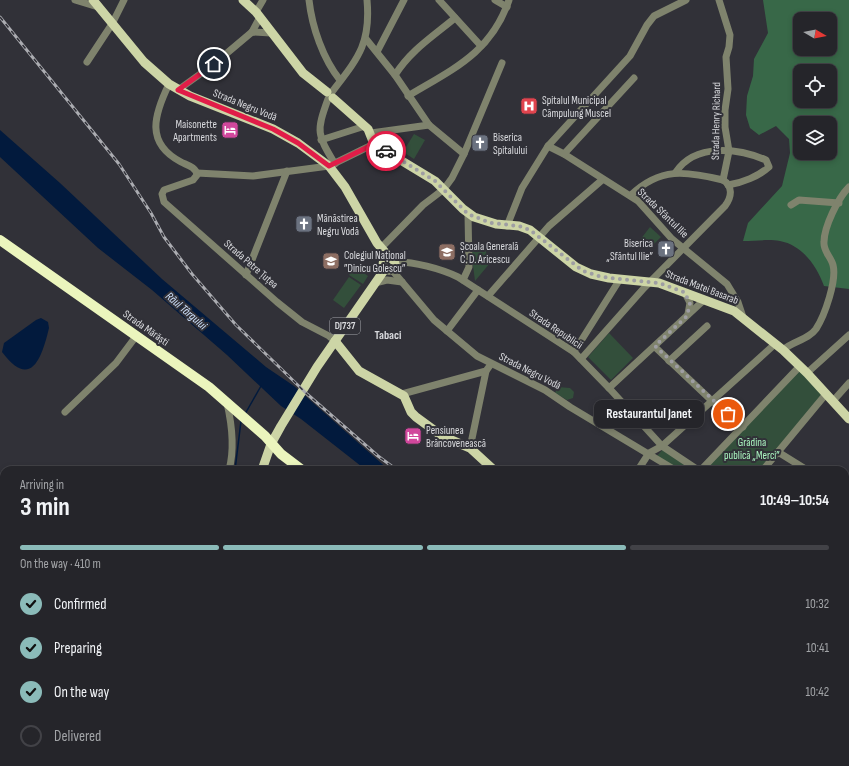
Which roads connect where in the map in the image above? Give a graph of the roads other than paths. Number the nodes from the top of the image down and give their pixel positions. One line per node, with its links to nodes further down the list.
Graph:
1 (74, 0): 12 (street)
2 (124, 0): 16 (street)
3 (244, 0): 14 (main road)
4 (264, 0): 14 (street)
5 (309, 0): 26 (street)
6 (367, 0): 19 (street)
7 (404, 0): 21 (street)
8 (439, 0): 15 (street)
9 (495, 0): 13 (street)
10 (686, 0): 36 (street)
11 (719, 0): 37 (street, Strada Henry Richard)
12 (95, 3): 16 (main road, Strada Negru Vodă)
13 (508, 3): 20 (street)
14 (258, 14): 17 (street); 18 (main road)
15 (455, 18): 20 (street); 24 (street)
16 (112, 24): 22 (street); 27 (main road, Strada Negru Vodă)
17 (252, 32): 18 (street); 28 (street)
18 (271, 33): 29 (main road)
19 (366, 39): 21 (street); 26 (street)
20 (481, 46): 30 (street)
21 (377, 52): 24 (street)
22 (87, 62)
23 (502, 63): 38 (street)
24 (395, 75): 30 (street)
25 (634, 78): 39 (street)
26 (340, 80): 29 (street)
27 (169, 84): 28 (main road, Strada Negru Vodă); 43 (street)
28 (178, 90): 40 (main road, Strada Negru Vodă)
29 (330, 95): 32 (main road); 34 (street)
30 (408, 96): 31 (street)
31 (429, 125): 33 (street); 38 (street)
32 (365, 126): 33 (main road); 34 (street)
33 (371, 133): 35 (main road)
34 (321, 140): 40 (street)
35 (374, 144): 40 (street); 47 (main road, Strada Matei Basarab)
36 (548, 146): 39 (street, Strada Sfântul Ilie); 52 (street)
37 (729, 151): 42 (street); 45 (street, Strada Henry Richard); 45 (street)
38 (464, 154): 47 (street)
39 (564, 154): 44 (street, Strada Sfântul Ilie)
40 (332, 165): 41 (street); 55 (main road, Strada Negru Vodă)
41 (287, 171): 43 (street); 58 (street)
42 (676, 172): 45 (street); 48 (street)
43 (197, 174): 58 (street, Strada Petre Țuțea)
44 (602, 180): 48 (street, Strada Sfântul Ilie); 53 (street)
45 (726, 182): 56 (street, Strada Henry Richard)
46 (849, 187): 49 (street)
47 (444, 189): 51 (main road, Strada Matei Basarab); 55 (street)
48 (631, 195): 56 (street, Strada Sfântul Ilie)
49 (839, 202): 50 (street); 77 (street)
50 (791, 205)
51 (468, 214): 52 (main road, Strada Matei Basarab); 60 (street)
52 (508, 226): 53 (main road, Strada Matei Basarab)
53 (540, 236): 59 (main road, Strada Matei Basarab); 66 (street)
54 (0, 240): 72 (highway, Strada Mărăști)
55 (380, 245): 57 (main road, Strada Negru Vodă)
56 (684, 248): 62 (street, Strada Henry Richard); 69 (street, Strada Sfântul Ilie)
57 (389, 265): 60 (street, Strada Republicii); 61 (street, Strada Negru Vodă); 63 (main road)
58 (246, 274): 74 (street, Strada Petre Țuțea)
59 (620, 279): 62 (main road, Strada Matei Basarab); 78 (street)
60 (463, 280): 64 (street, Strada Republicii)
61 (402, 282): 63 (street); 71 (street, Strada Negru Vodă)
62 (652, 282): 65 (main road, Strada Matei Basarab); 79 (street, Strada Henry Richard)
63 (373, 284): 74 (main road, DJ737)
64 (478, 290): 66 (street, Strada Republicii); 71 (street)
65 (684, 292): 67 (main road, Strada Matei Basarab); 68 (street)
66 (488, 296): 78 (street, Strada Republicii)
67 (704, 300): 68 (street); 69 (main road, Strada Matei Basarab)
68 (687, 316): 76 (street)
69 (743, 317): 75 (main road, Strada Matei Basarab)
70 (707, 326): 80 (street)
71 (447, 331): 81 (street, Strada Negru Vodă)
72 (137, 335): 89 (highway, Strada Mărăști); 90 (street)
73 (849, 335): 82 (street)
74 (335, 341): 86 (main road); 93 (main road, DJ737)
75 (775, 344): 77 (main road, Strada Matei Basarab); 88 (street)
76 (655, 346): 80 (street); 85 (street)
77 (784, 350): 82 (main road, Strada Matei Basarab)
78 (574, 352): 79 (street, Strada Republicii)
79 (581, 359): 85 (street, Strada Republicii)
80 (670, 361): 88 (street)
81 (491, 364): 83 (street); 97 (street, Strada Negru Vodă)
82 (803, 369): 87 (main road, Strada Matei Basarab); 92 (street)
83 (486, 372): 86 (street); 95 (street)
84 (849, 383): 87 (street)
85 (609, 388): 94 (street, Strada Republicii)
86 (402, 394): 95 (main road)
87 (830, 398): 91 (main road, Strada Matei Basarab); 96 (street)
88 (711, 400): 92 (street); 94 (street)
89 (227, 402): 93 (highway, Strada Mărăști); 98 (street)
90 (65, 412)
91 (849, 419)
92 (743, 427): 105 (street)
93 (271, 444): 99 (main road, DJ737); 100 (highway, Strada Mărăști)
94 (662, 446): 97 (street); 104 (street, Strada Republicii)
95 (470, 448): 101 (main road)
96 (778, 452): 106 (street); 107 (street)
97 (649, 454): 102 (street); 103 (street, Strada Negru Vodă)
98 (229, 466)
99 (263, 466)
100 (297, 466)
101 (490, 466)
102 (641, 466)
103 (668, 466)
104 (694, 466)
105 (704, 466)
106 (766, 466)
107 (801, 466)

